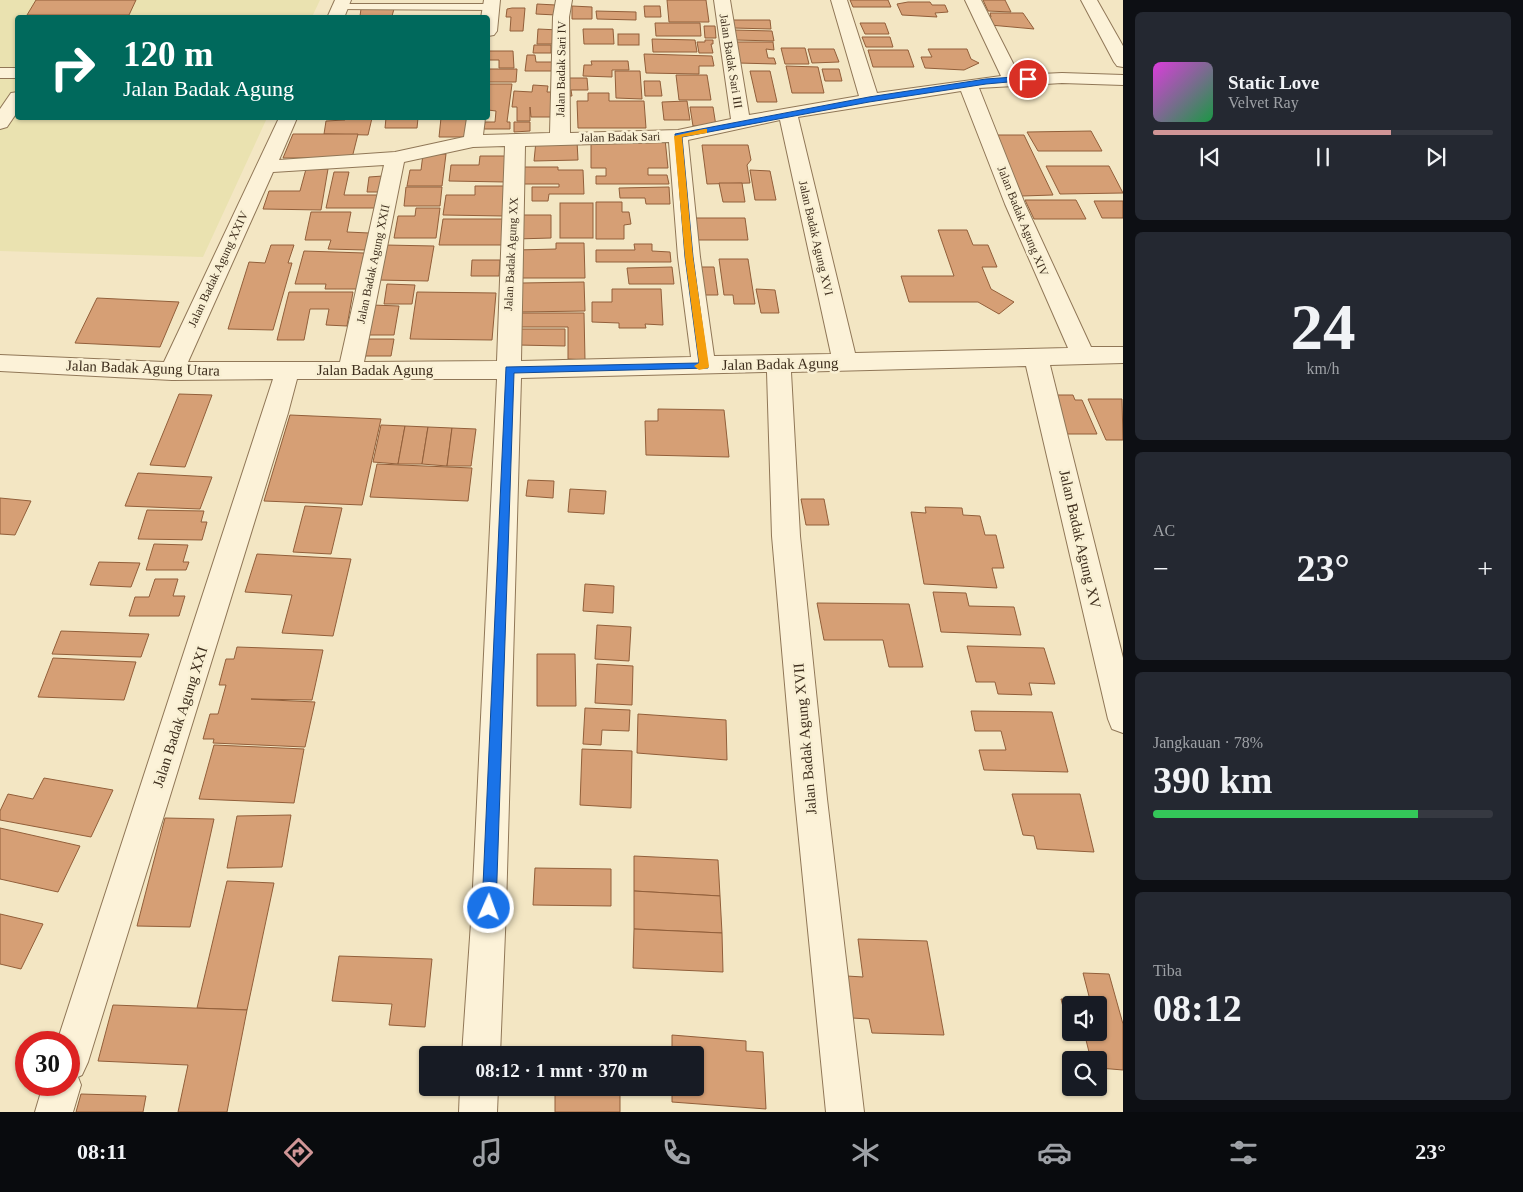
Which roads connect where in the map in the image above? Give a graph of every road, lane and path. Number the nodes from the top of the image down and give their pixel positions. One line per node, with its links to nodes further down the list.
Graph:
1 (564, 0): 22 (street, Jalan Badak Sari IV)
2 (722, 0): 19 (street, Jalan Badak Sari III)
3 (839, 0): 14 (street)
4 (973, 0): 11 (street)
5 (1089, 0): 8 (street)
6 (491, 4): 7 (lane)
7 (340, 8)
8 (1123, 62)
9 (0, 73): 10 (street)
10 (15, 73)
11 (1012, 79): 12 (street, Jalan Badak Sari); 13 (street, Jalan Badak Sari)
12 (1123, 80)
13 (968, 85): 14 (street, Jalan Badak Sari); 28 (street, Jalan Badak Agung XIV)
14 (869, 100): 16 (street, Jalan Badak Sari)
15 (15, 101): 20 (street)
16 (788, 114): 19 (street, Jalan Badak Sari); 30 (street, Jalan Badak Agung XVI)
17 (287, 120): 26 (street, Jalan Badak Agung XXIV)
18 (476, 120): 24 (street)
19 (741, 122): 21 (street, Jalan Badak Sari)
20 (0, 123)
21 (678, 136): 22 (street, Jalan Badak Sari); 32 (street)
22 (560, 138): 23 (street, Jalan Badak Sari)
23 (515, 139): 24 (street, Jalan Badak Sari); 35 (street, Jalan Badak Agung XX)
24 (473, 141): 25 (street, Jalan Badak Sari)
25 (396, 158): 26 (street, Jalan Badak Sari); 34 (street, Jalan Badak Agung XXII)
26 (265, 167): 36 (street, Jalan Badak Agung XXIV)
27 (1123, 355): 28 (street, Jalan Badak Agung)
28 (1083, 356): 29 (street, Jalan Badak Agung)
29 (1036, 358): 30 (street, Jalan Badak Agung); 38 (street, Jalan Badak Agung XV)
30 (845, 363): 31 (street, Jalan Badak Agung)
31 (778, 364): 32 (street, Jalan Badak Agung); 45 (street, Jalan Badak Agung XVII)
32 (704, 366): 35 (street, Jalan Badak Agung)
33 (3, 367): 36 (street, Jalan Badak Agung Utara)
34 (350, 370): 35 (street, Jalan Badak Agung); 37 (street, Jalan Badak Agung)
35 (509, 370): 40 (street, Jalan Badak Agung XX)
36 (172, 371): 37 (street, Jalan Badak Agung Utara)
37 (287, 371): 39 (street, Jalan Badak Agung XXI)
38 (1123, 719)
39 (79, 1031)
40 (481, 1046)
41 (59, 1096): 43 (street)
42 (479, 1096): 44 (street)
43 (54, 1112)
44 (478, 1112)
45 (845, 1112)

